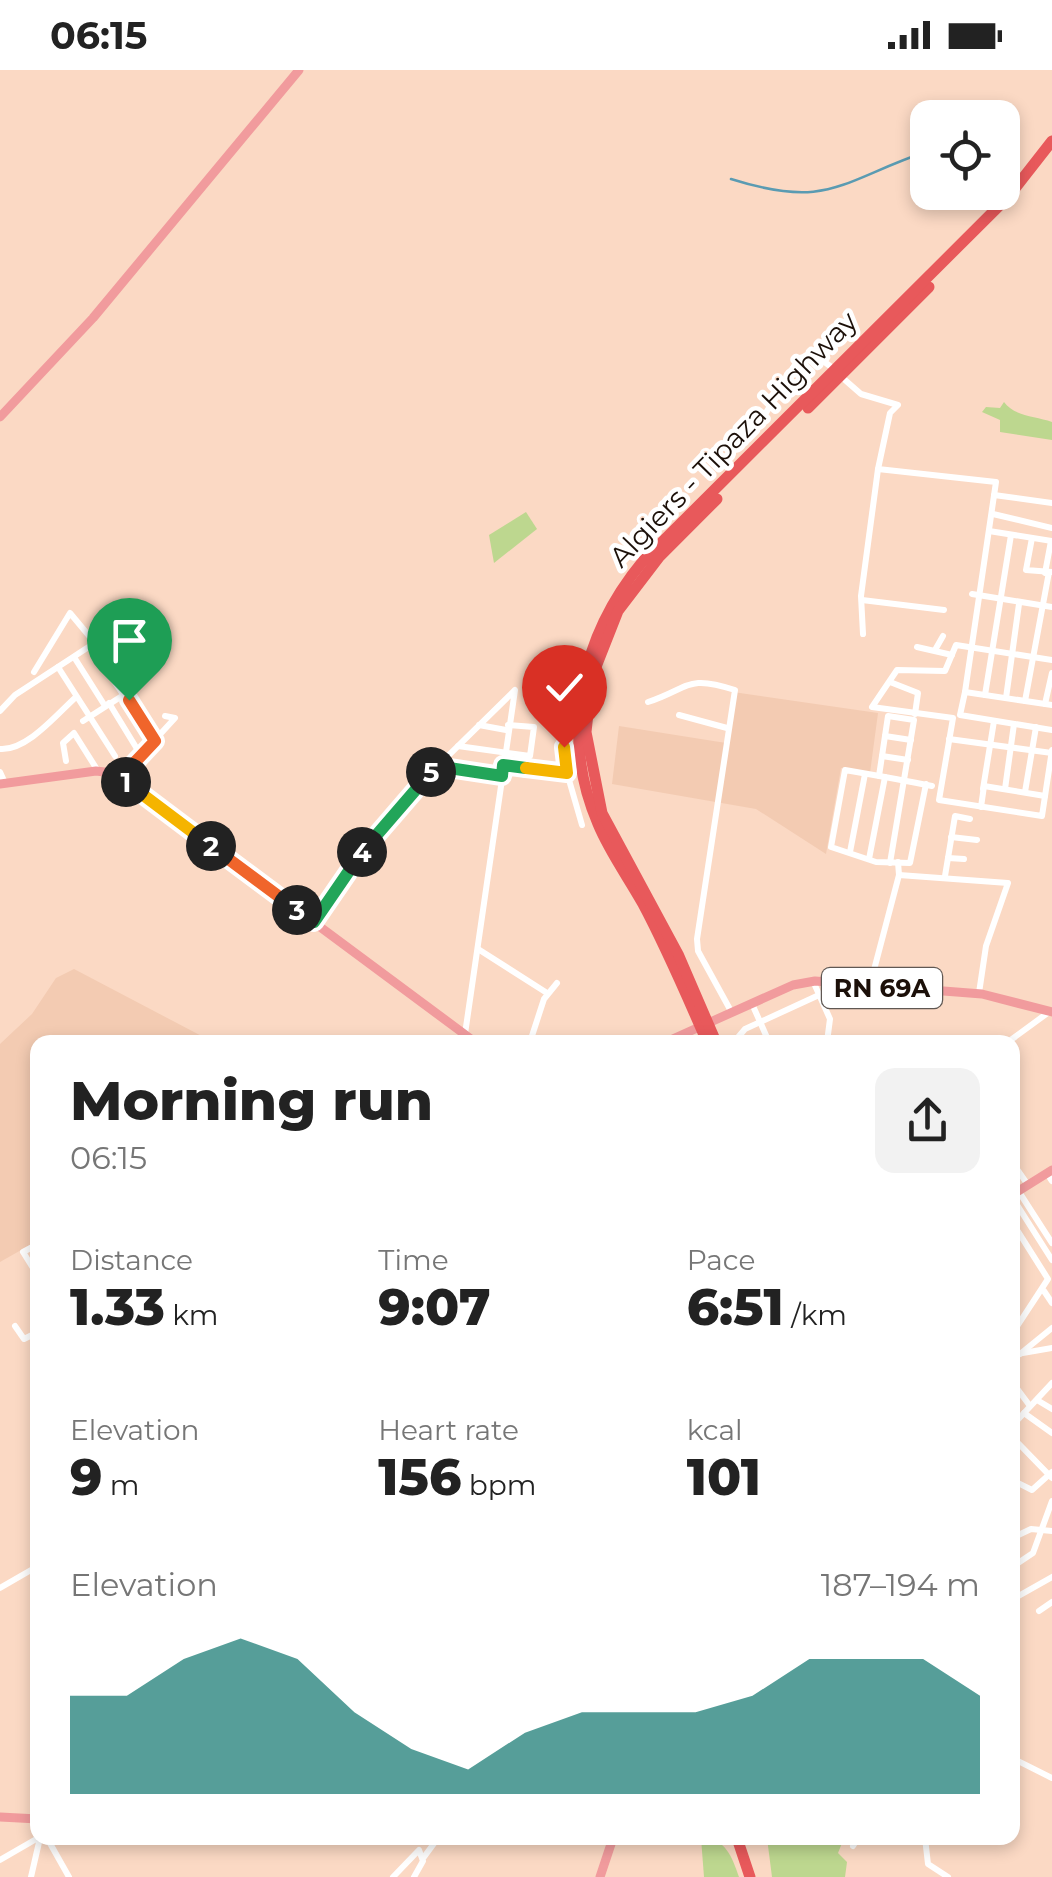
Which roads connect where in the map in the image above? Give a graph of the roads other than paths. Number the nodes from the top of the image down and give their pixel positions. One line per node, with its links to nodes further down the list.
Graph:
1 (299, 70): 6 (main road)
2 (1052, 141): 124 (highway, Algiers - Tipaza Highway)
3 (1052, 155): 125 (highway, Algiers - Tipaza Highway)
4 (830, 366): 7 (street)
5 (846, 380): 8 (street)
6 (0, 417)
7 (756, 431)
8 (878, 470): 9 (street); 20 (street)
9 (994, 495): 10 (street); 11 (street)
10 (1052, 502)
11 (993, 514): 12 (street); 13 (street)
12 (1052, 528)
13 (989, 531): 14 (street); 19 (street)
14 (1010, 535): 15 (street); 21 (street)
15 (1032, 538): 16 (street); 17 (street)
16 (1052, 541): 17 (street)
17 (1049, 573): 23 (street)
18 (972, 594): 19 (street)
19 (980, 598): 21 (street); 30 (street)
20 (862, 600): 25 (street); 26 (street)
21 (1002, 602): 22 (street); 32 (street)
22 (1019, 604): 23 (street); 33 (street)
23 (1042, 606): 24 (street); 36 (street)
24 (1052, 608)
25 (944, 610)
26 (863, 634)
27 (943, 636): 31 (street)
28 (90, 646): 35 (street); 39 (street); 46 (street)
29 (917, 646): 31 (street)
30 (973, 648): 32 (street); 34 (street); 43 (street)
31 (935, 652): 34 (street)
32 (994, 652): 33 (street); 44 (street)
33 (1010, 654): 36 (street); 47 (street)
34 (952, 655): 42 (street)
35 (74, 657): 38 (street); 51 (street)
36 (1033, 658): 37 (street); 48 (street)
37 (1052, 660)
38 (58, 667): 45 (street); 52 (street)
39 (34, 672)
40 (572, 672): 85 (street)
41 (1052, 673): 50 (street)
42 (890, 682): 54 (street); 54 (street)
43 (964, 692): 44 (street); 56 (street)
44 (985, 695): 47 (street)
45 (76, 696): 57 (street); 73 (street)
46 (122, 696): 51 (street); 68 (street)
47 (1006, 698): 48 (street)
48 (1025, 701): 50 (street)
49 (648, 702): 63 (street)
50 (1049, 704)
51 (107, 705): 57 (street); 78 (street)
52 (1, 707)
53 (679, 714): 63 (street)
54 (915, 714): 56 (street)
55 (165, 716): 68 (street)
56 (956, 717): 58 (street); 66 (street)
57 (86, 718): 76 (street)
58 (994, 721): 59 (street); 69 (street)
59 (1014, 724): 61 (street); 71 (street)
60 (478, 725): 62 (street); 62 (street); 70 (street)
61 (1036, 727): 64 (street); 72 (street)
62 (507, 728): 75 (street); 75 (street)
63 (727, 728): 119 (street)
64 (1052, 730)
65 (885, 736): 67 (street); 67 (street); 77 (street)
66 (949, 739): 69 (street); 97 (street)
67 (911, 740): 79 (street)
68 (155, 741): 78 (street)
69 (990, 744): 71 (street); 92 (street)
70 (457, 746): 75 (street); 82 (street)
71 (1011, 747): 72 (street); 93 (street)
72 (1032, 750): 74 (street); 94 (street)
73 (0, 751)
74 (1052, 751): 96 (street)
75 (504, 753): 81 (street)
76 (116, 756)
77 (882, 756): 79 (street); 88 (street)
78 (142, 757): 89 (street)
79 (908, 760): 90 (street)
80 (66, 761): 83 (street)
81 (503, 765): 85 (street); 87 (street)
82 (436, 766): 87 (street); 109 (street)
83 (98, 770): 89 (main road); 91 (main road)
84 (0, 772): 91 (street)
85 (567, 773): 99 (street)
86 (864, 774): 88 (street); 102 (street); 102 (street)
87 (502, 776): 110 (street)
88 (882, 777): 90 (street); 104 (street)
89 (120, 778): 109 (main road)
90 (905, 781): 106 (street); 106 (street)
91 (2, 783)
92 (984, 786): 93 (street); 95 (street); 97 (street)
93 (1005, 788): 94 (street)
94 (1025, 792): 96 (street)
95 (982, 795)
96 (1045, 796): 97 (street)
97 (980, 806)
98 (970, 819): 100 (street)
99 (582, 825)
100 (951, 837): 101 (street); 103 (street)
101 (977, 840)
102 (850, 852): 104 (street)
103 (948, 858): 105 (street); 108 (street)
104 (869, 859): 106 (street)
105 (964, 860)
106 (894, 863): 107 (street)
107 (899, 875): 108 (street); 113 (street)
108 (946, 876): 115 (street)
109 (314, 922): 121 (main road)
110 (478, 949): 114 (street); 121 (street)
111 (813, 981): 113 (main road, RN 69A); 116 (street); 117 (main road, RN 69A)
112 (557, 983): 114 (street)
113 (869, 986): 115 (main road, RN 69A)
114 (548, 993): 122 (street)
115 (979, 993): 118 (main road, RN 69A)
116 (819, 995): 120 (street); 128 (street)
117 (753, 1006): 119 (main road, RN 69A); 120 (street)
118 (1050, 1012): 129 (street)
119 (732, 1013): 123 (main road, RN 69A)
120 (760, 1022): 126 (street); 127 (street)
121 (465, 1035)
122 (533, 1035)
123 (680, 1035)
124 (704, 1035)
125 (713, 1035)
126 (737, 1035)
127 (766, 1035)
128 (827, 1035)
129 (1018, 1035)
130 (1020, 1174): 132 (street)
131 (1051, 1176): 132 (main road); 134 (main road)
132 (1028, 1185): 133 (main road)
133 (1020, 1193)
134 (1020, 1195)
135 (1020, 1204): 138 (street)
136 (1020, 1206): 139 (street)
137 (1020, 1234): 140 (street)
138 (1052, 1243)
139 (1052, 1260)
140 (1044, 1290): 141 (street); 142 (street)
141 (1052, 1303)
142 (1020, 1321)
143 (15, 1326): 145 (street)
144 (1052, 1328): 147 (street)
145 (30, 1336)
146 (1052, 1348): 148 (street)
147 (1020, 1349)
148 (1020, 1352)
149 (1051, 1385): 151 (street)
150 (1020, 1398): 153 (street)
151 (1037, 1400): 152 (street); 153 (street)
152 (1052, 1409)
153 (1027, 1410): 154 (street); 155 (street)
154 (1020, 1417)
155 (1052, 1433)
156 (1020, 1445): 157 (street)
157 (1050, 1475): 158 (street)
158 (1020, 1484)
159 (1052, 1492): 160 (street)
160 (1051, 1502): 161 (street)
161 (1042, 1528): 162 (street); 163 (street); 164 (street)
162 (1052, 1531)
163 (1020, 1535)
164 (1020, 1562)
165 (30, 1571): 167 (street)
166 (1051, 1580): 168 (street)
167 (0, 1588)
168 (1020, 1596)
169 (1052, 1602): 170 (street)
170 (1039, 1611)
171 (1020, 1762): 172 (street)
172 (1052, 1778)
173 (0, 1817): 174 (main road)
174 (30, 1819)
175 (30, 1844): 183 (street)
176 (39, 1845): 185 (street)
177 (46, 1845): 186 (street)
178 (433, 1845): 182 (street)
179 (611, 1845): 189 (main road)
180 (742, 1845): 190 (highway)
181 (926, 1845): 184 (street)
182 (424, 1857): 187 (street); 188 (street)
183 (0, 1860)
184 (929, 1866): 191 (street); 192 (street)
185 (32, 1877)
186 (69, 1877)
187 (393, 1877)
188 (414, 1877)
189 (600, 1877)
190 (752, 1877)
191 (924, 1877)
192 (948, 1877)

